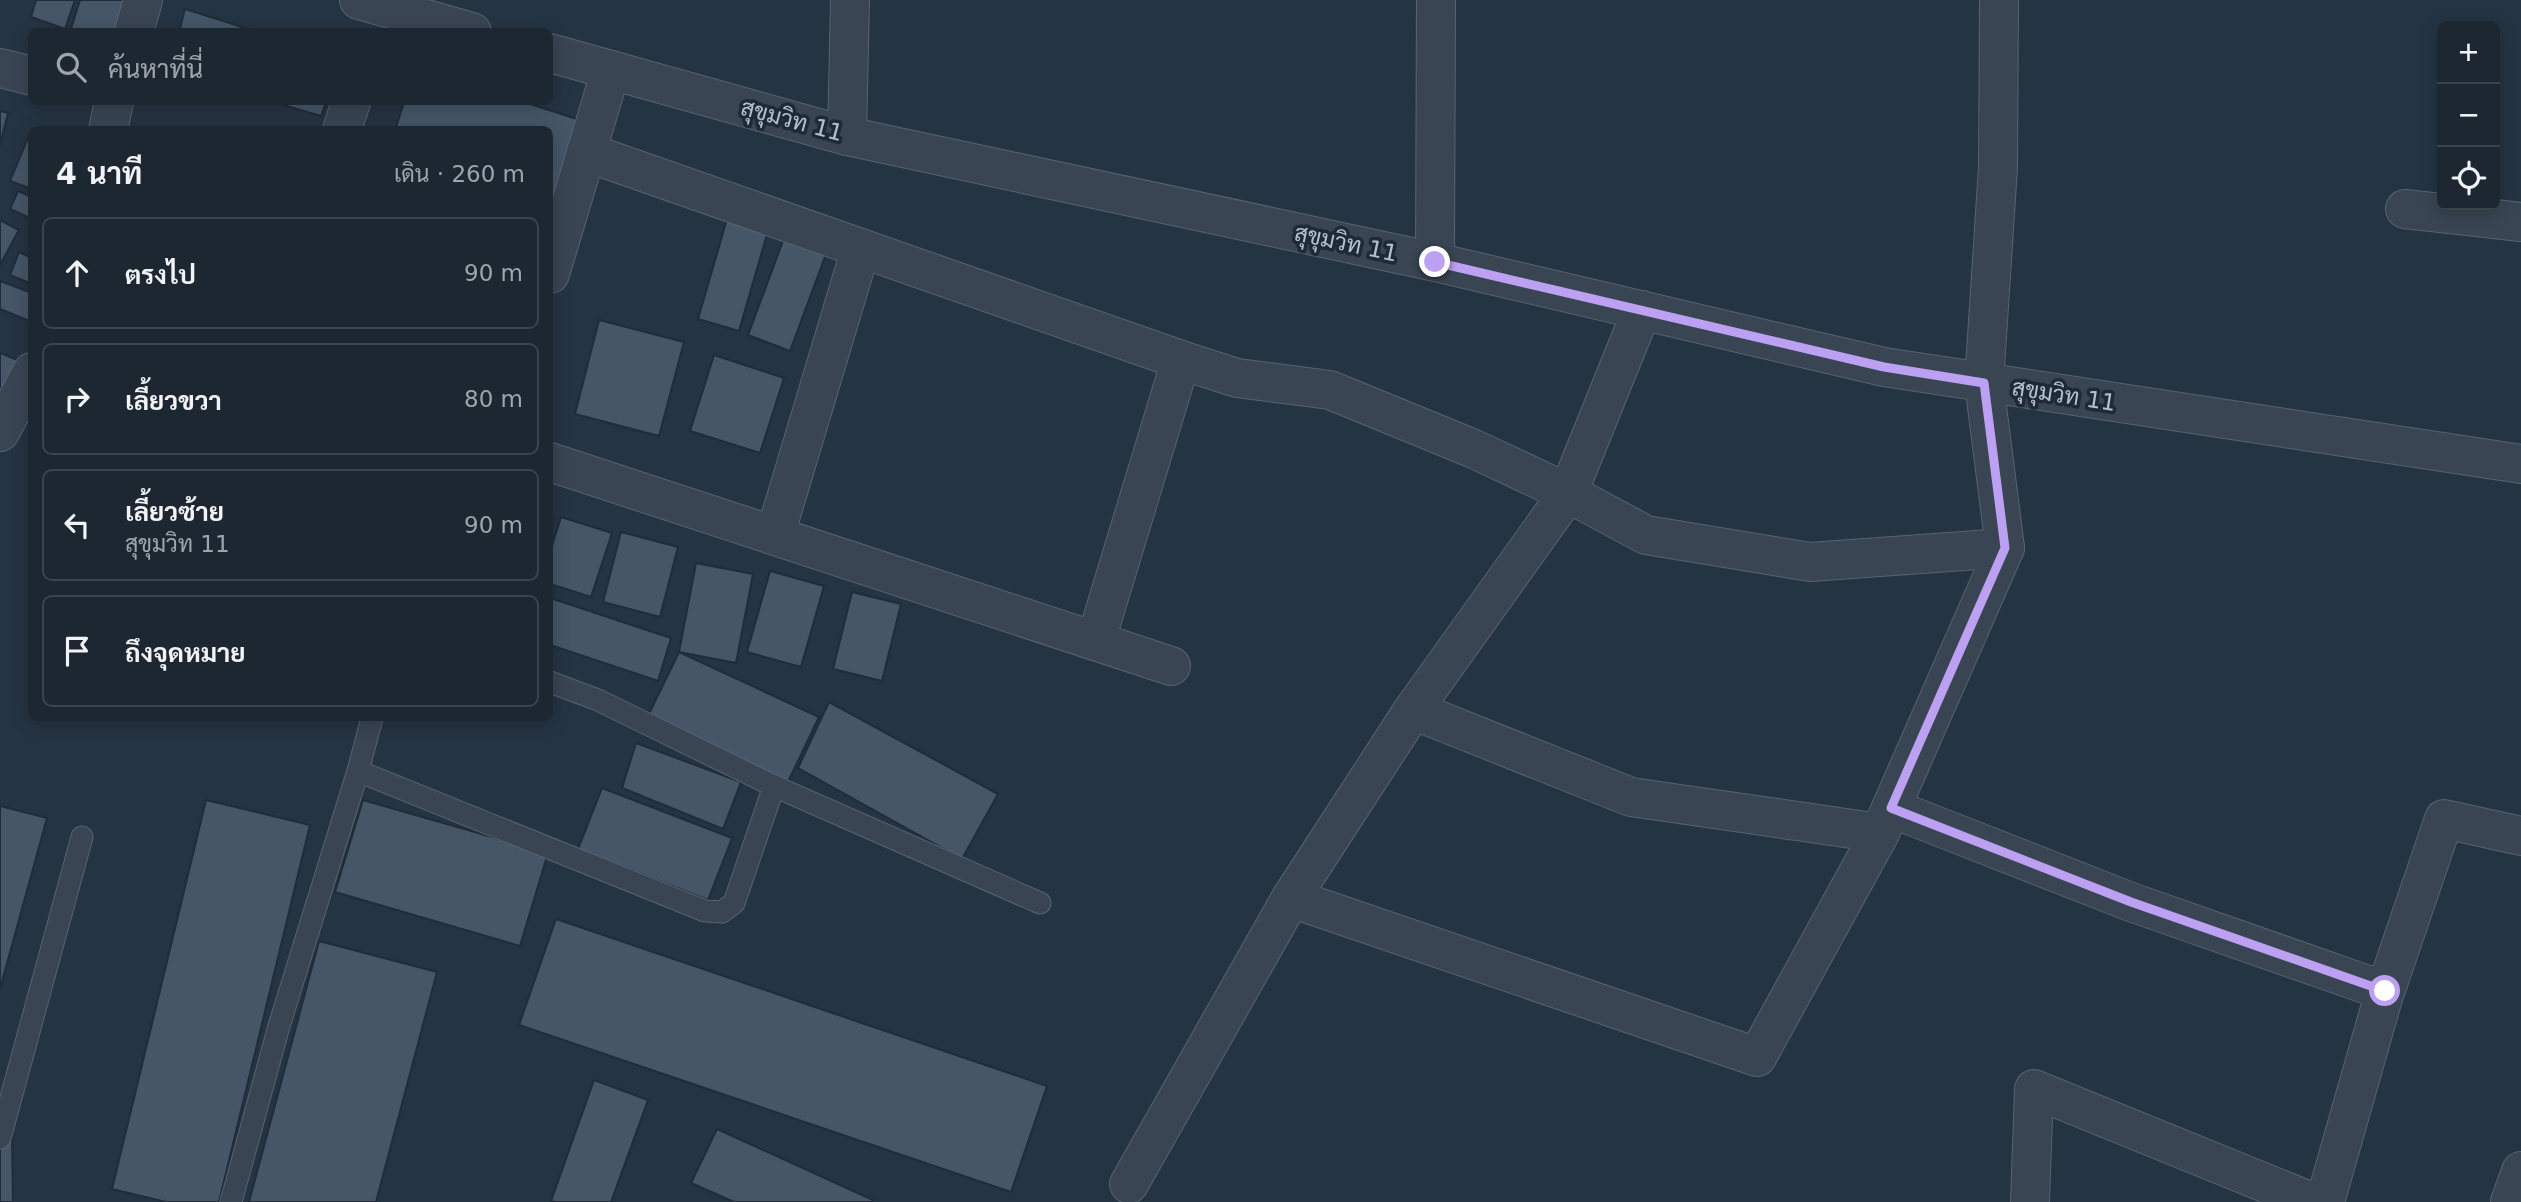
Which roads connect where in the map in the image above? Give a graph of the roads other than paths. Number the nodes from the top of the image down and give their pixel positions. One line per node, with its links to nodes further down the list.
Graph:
1 (143, 0): 7 (street)
2 (850, 0): 17 (street)
3 (1436, 0): 22 (street)
4 (2000, 0): 27 (street)
5 (429, 9): 6 (street); 8 (street)
6 (371, 13)
7 (135, 28)
8 (465, 28)
9 (553, 54): 11 (street, สุขุมวิท 11)
10 (0, 68): 12 (street)
11 (611, 70): 17 (street, สุขุมวิท 11); 18 (street)
12 (28, 75)
13 (113, 105): 15 (street)
14 (350, 105): 16 (street)
15 (109, 126)
16 (343, 126)
17 (848, 136): 22 (street, สุขุมวิท 11)
18 (586, 152): 21 (street); 23 (street)
19 (2406, 209): 20 (street)
20 (2521, 222)
21 (861, 248): 25 (street); 32 (street)
22 (1435, 262): 24 (street, สุขุมวิท 11)
23 (553, 264)
24 (1642, 310): 27 (street, สุขุมวิท 11); 31 (street)
25 (1181, 360): 31 (street); 34 (street)
26 (28, 380): 28 (street)
27 (1984, 383): 30 (street, สุขุมวิท 11); 33 (street)
28 (0, 432)
29 (553, 463): 32 (street)
30 (2521, 464)
31 (1568, 493): 33 (street); 37 (street)
32 (775, 535): 34 (street)
33 (2005, 548): 41 (street)
34 (1096, 640): 35 (street)
35 (1171, 666)
36 (553, 683): 40 (lane)
37 (1413, 710): 41 (street); 44 (street)
38 (371, 721): 39 (lane)
39 (358, 771): 40 (lane); 50 (lane)
40 (774, 786): 45 (lane)
41 (1885, 820): 44 (street); 46 (street)
42 (2521, 836): 46 (street)
43 (82, 837): 47 (lane)
44 (1291, 898): 49 (street)
45 (1040, 903)
46 (2385, 991): 53 (street)
47 (0, 1138)
48 (2521, 1171): 54 (street)
49 (1129, 1184)
50 (231, 1202)
51 (2030, 1202): 52 (street)
52 (2312, 1202)
53 (2325, 1202)
54 (2510, 1202)

